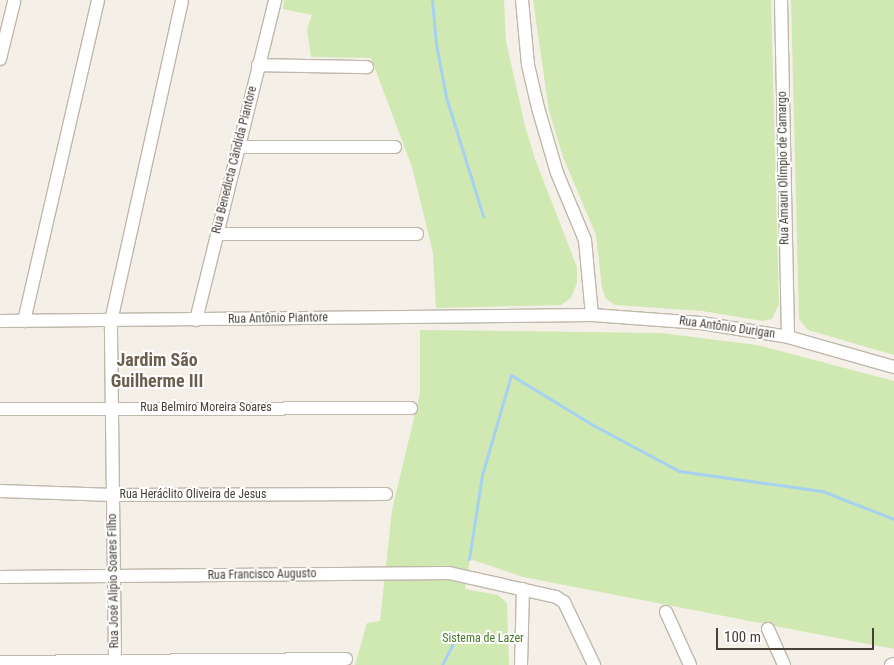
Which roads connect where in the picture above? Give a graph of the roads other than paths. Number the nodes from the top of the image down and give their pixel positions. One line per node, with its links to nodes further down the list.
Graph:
1 (98, 0): 18 (street)
2 (275, 0): 8 (street, Rua Benedicta Cândida Piantore)
3 (522, 0): 15 (street)
4 (780, 0): 20 (street, Rua Amauri Olímpio de Camargo)
5 (14, 2): 7 (street)
6 (182, 2): 19 (street, Rua José Alipio Soares Filho)
7 (0, 59)
8 (258, 65): 9 (street); 10 (street, Rua Benedicta Cândida Piantore)
9 (367, 67)
10 (238, 147): 11 (street); 12 (street, Rua Benedicta Cândida Piantore)
11 (395, 147)
12 (217, 234): 13 (street); 16 (street, Rua Benedicta Cândida Piantore)
13 (418, 234)
14 (556, 315): 15 (street, Rua Antônio Durigan); 16 (street, Rua Antônio Piantore)
15 (592, 315): 20 (street, Rua Antônio Durigan)
16 (196, 320): 19 (street, Rua Antônio Piantore)
17 (0, 321): 18 (street, Rua Antônio Piantore)
18 (24, 321): 19 (street, Rua Antônio Piantore)
19 (111, 321): 22 (street, Rua José Alipio Soares Filho)
20 (788, 337): 21 (street, Rua Antônio Durigan)
21 (894, 367)
22 (112, 408): 23 (street, Rua Belmiro Moreira Soares); 24 (street, Rua Belmiro Moreira Soares); 27 (street, Rua José Alipio Soares Filho)
23 (411, 408)
24 (0, 409)
25 (0, 492): 27 (street, Rua Heráclito Oliveira de Jesus)
26 (386, 494): 27 (street, Rua Heráclito Oliveira de Jesus)
27 (113, 495): 29 (street, Rua José Alipio Soares Filho)
28 (0, 577): 29 (street, Rua Francisco Augusto)
29 (114, 577): 30 (street, Rua Francisco Augusto); 34 (street, Rua José Alipio Soares Filho)
30 (523, 590): 36 (street); 37 (street, Rua Francisco Augusto)
31 (666, 612): 38 (street)
32 (768, 629): 39 (street)
33 (346, 659): 34 (street)
34 (116, 661): 35 (street)
35 (0, 662)
36 (521, 665)
37 (594, 665)
38 (690, 665)
39 (784, 665)

